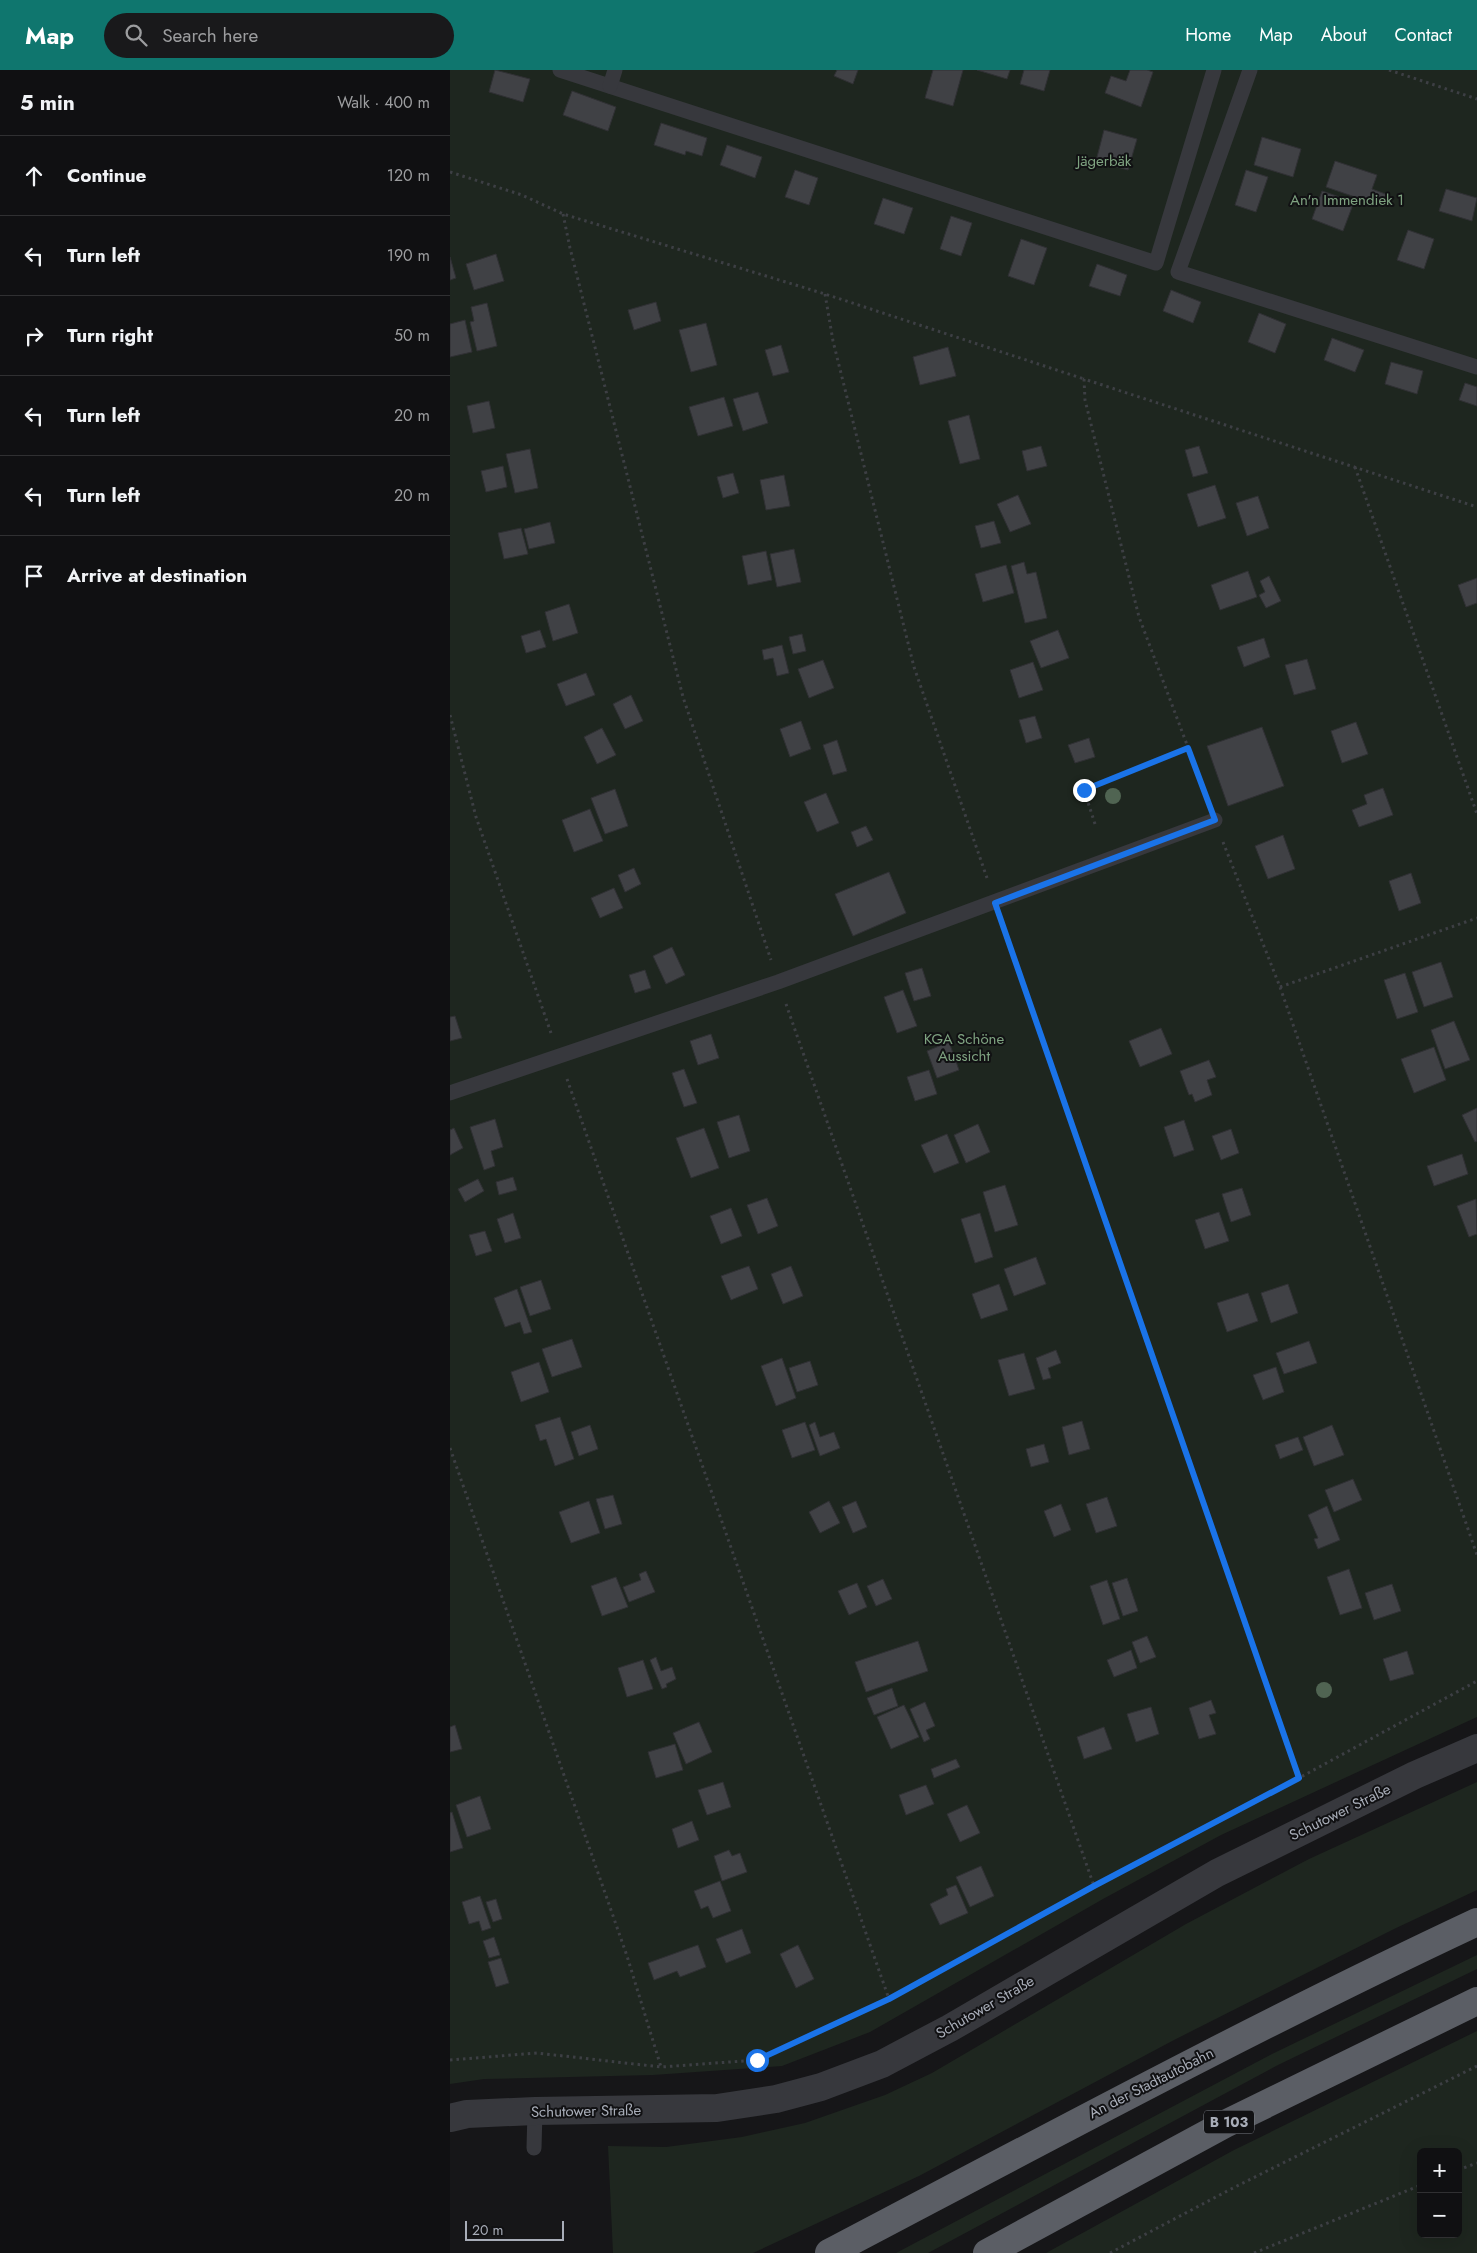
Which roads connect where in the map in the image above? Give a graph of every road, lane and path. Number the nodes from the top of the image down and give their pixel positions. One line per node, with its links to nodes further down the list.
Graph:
1 (560, 70): 6 (lane)
2 (615, 70): 6 (lane)
3 (1214, 70): 6 (lane)
4 (1250, 70): 11 (lane)
5 (1389, 70): 7 (path)
6 (610, 86)
7 (1477, 99)
8 (450, 172): 9 (path)
9 (564, 214): 10 (path); 22 (path)
10 (825, 294): 12 (path); 20 (path)
11 (1477, 367)
12 (1084, 379): 13 (path); 16 (path)
13 (1355, 467): 14 (path); 17 (path)
14 (1477, 508)
15 (450, 715): 24 (path)
16 (1188, 748): 18 (path); 19 (path)
17 (1477, 814)
18 (1215, 820): 20 (lane); 23 (path)
19 (1096, 824)
20 (995, 903): 22 (lane); 30 (path)
21 (1477, 918): 23 (path)
22 (778, 982): 24 (lane); 31 (path)
23 (1280, 988): 27 (path)
24 (559, 1056): 25 (lane); 33 (path)
25 (450, 1093)
26 (450, 1448): 37 (path)
27 (1477, 1555)
28 (1477, 1681): 30 (path)
29 (1477, 1748): 38 (street, Schutower Straße)
30 (1299, 1778): 31 (path)
31 (1094, 1886): 33 (path)
32 (1477, 1922): 44 (highway, An der Stadtautobahn)
33 (889, 1999): 37 (path)
34 (1477, 2001): 45 (highway, B 103)
35 (450, 2060): 37 (path)
36 (1477, 2066): 46 (path)
37 (661, 2067)
38 (534, 2111): 39 (street, Schutower Straße); 40 (lane)
39 (450, 2118)
40 (534, 2148)
41 (1477, 2163): 42 (path)
42 (1462, 2169)
43 (1417, 2188): 47 (path)
44 (829, 2253)
45 (987, 2253)
46 (1110, 2253)
47 (1254, 2253)

